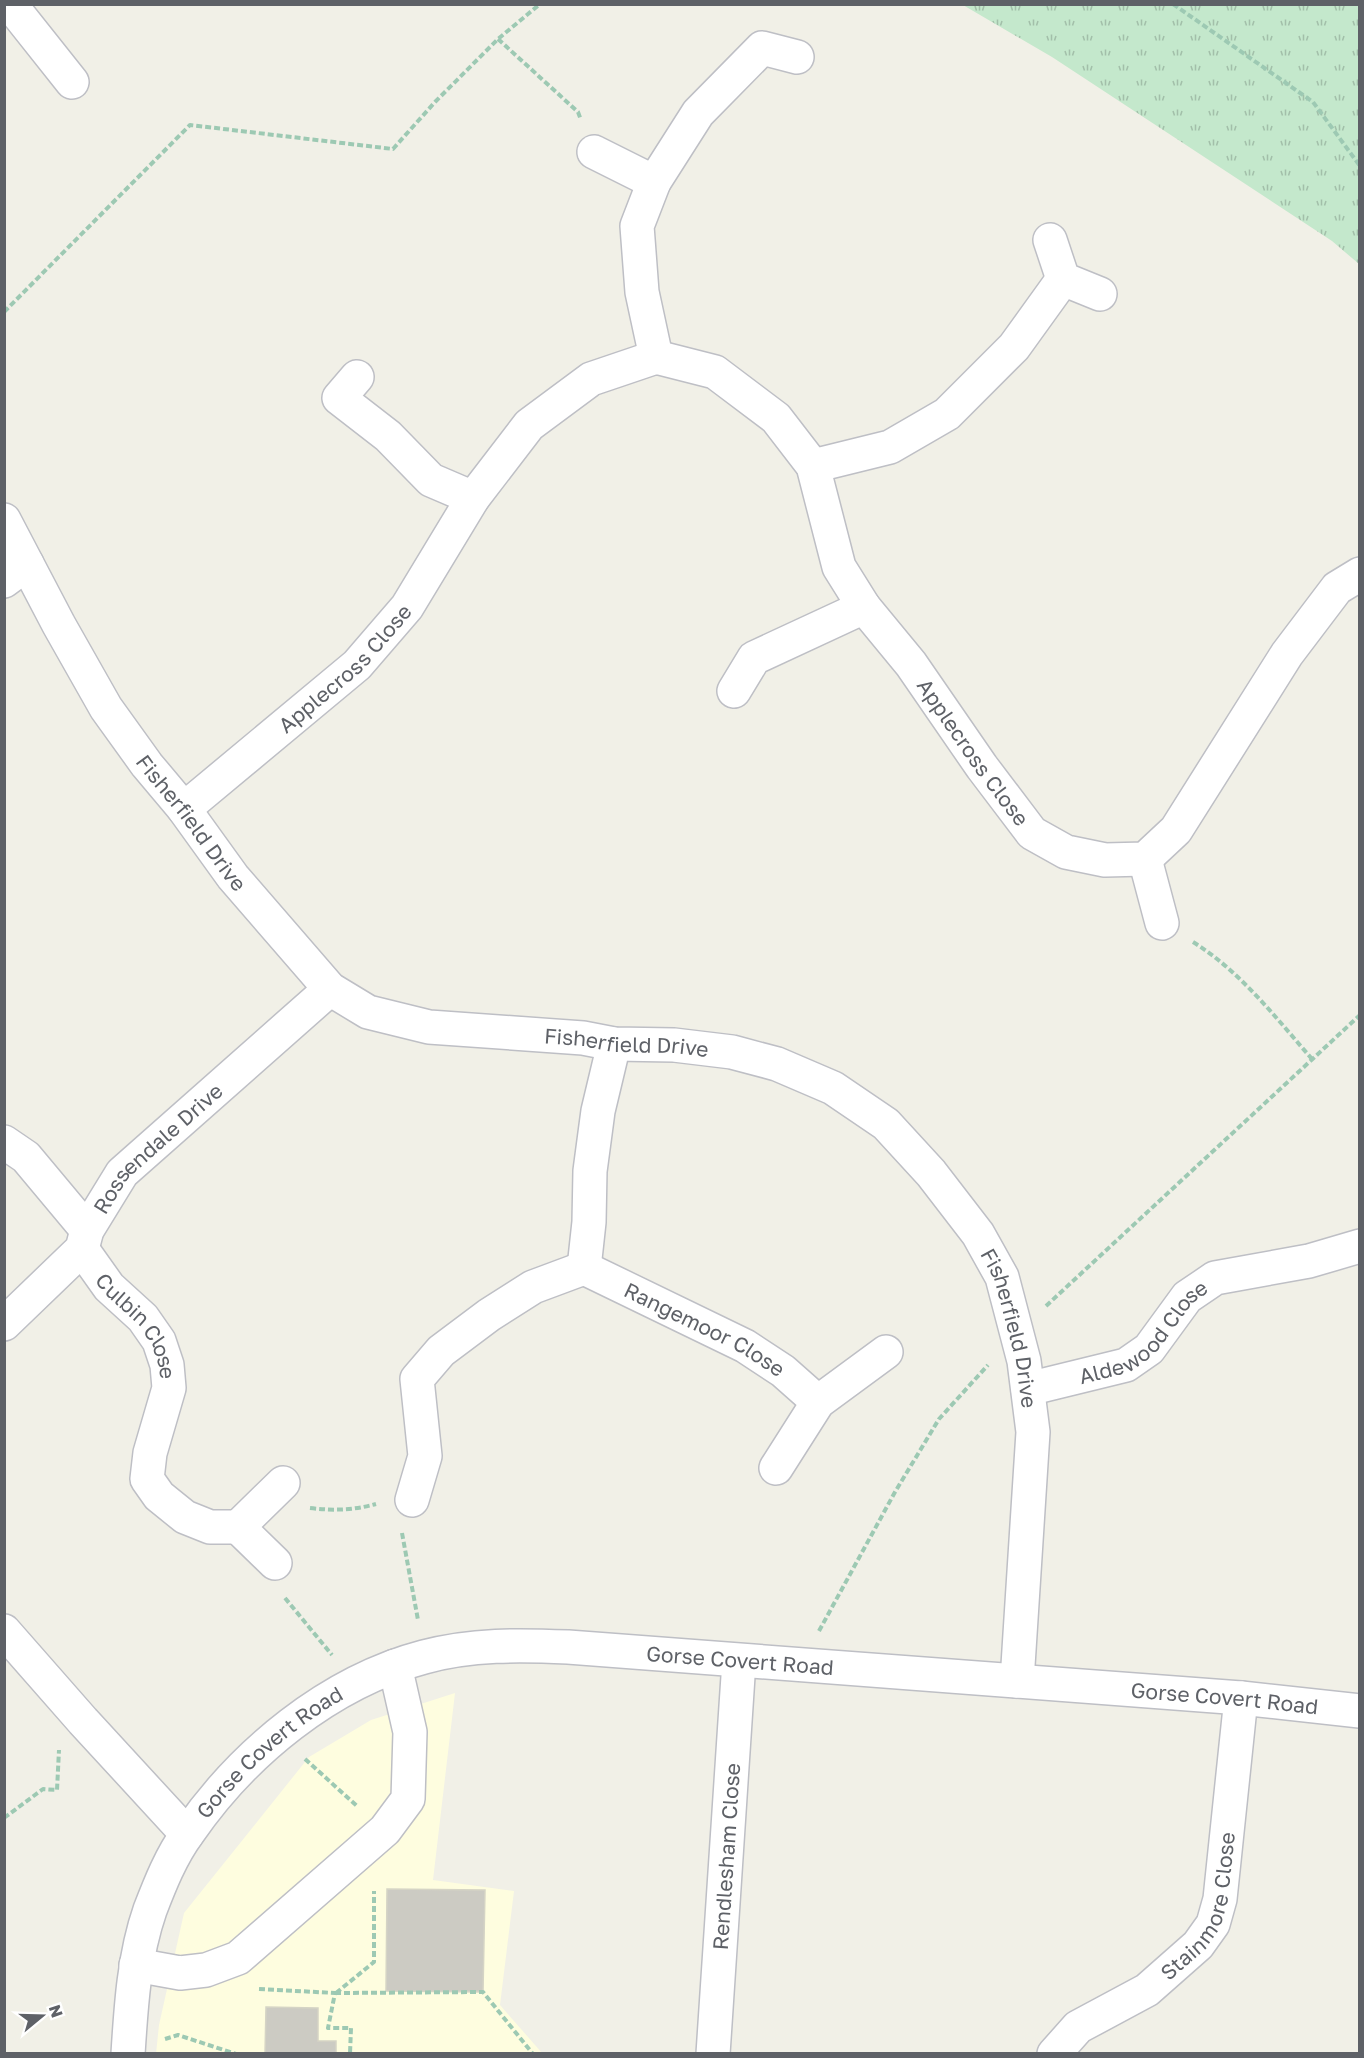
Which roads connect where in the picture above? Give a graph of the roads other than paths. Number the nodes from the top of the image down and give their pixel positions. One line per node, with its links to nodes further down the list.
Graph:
1 (10, 4): 3 (street)
2 (797, 57): 5 (street)
3 (72, 82)
4 (594, 152): 5 (street)
5 (654, 182): 9 (street)
6 (1050, 240): 7 (street)
7 (1063, 279): 8 (street); 11 (street)
8 (1100, 294)
9 (656, 357): 11 (street, Applecross Close); 12 (street, Applecross Close)
10 (357, 377): 12 (street)
11 (813, 466): 16 (street, Applecross Close)
12 (473, 498): 18 (street, Applecross Close)
13 (4, 520): 14 (street, Fisherfield Drive)
14 (16, 573): 18 (street, Fisherfield Drive)
15 (1359, 574): 19 (street)
16 (864, 607): 17 (street); 19 (street, Applecross Close)
17 (734, 691)
18 (184, 809): 21 (street, Fisherfield Drive)
19 (1145, 859): 20 (street)
20 (1162, 922)
21 (330, 989): 22 (street, Fisherfield Drive); 24 (street, Rossendale Drive)
22 (614, 1044): 26 (street); 29 (street, Fisherfield Drive)
23 (4, 1142): 24 (street)
24 (85, 1239): 27 (street, Rossendale Drive); 34 (street, Culbin Close)
25 (1359, 1246): 29 (street, Aldewood Close)
26 (584, 1268): 30 (street, Rangemoor Close); 33 (street)
27 (4, 1324)
28 (886, 1352): 30 (street)
29 (1028, 1389): 39 (street, Fisherfield Drive)
30 (818, 1402): 31 (street)
31 (776, 1468)
32 (283, 1483): 34 (street)
33 (412, 1500)
34 (238, 1527): 35 (street)
35 (275, 1563)
36 (4, 1631): 42 (street, Gorse Covert Road)
37 (410, 1661): 38 (street, Gorse Covert Road); 42 (street, Gorse Covert Road); 43 (street)
38 (739, 1661): 39 (street, Gorse Covert Road); 45 (street, Rendlesham Close)
39 (1017, 1681): 40 (street, Gorse Covert Road)
40 (1241, 1698): 41 (street, Gorse Covert Road); 46 (street, Stainmore Close)
41 (1359, 1711)
42 (187, 1834): 43 (street, Gorse Covert Road)
43 (136, 1965): 44 (street, Gorse Covert Road)
44 (128, 2054)
45 (713, 2054)
46 (1054, 2054)

